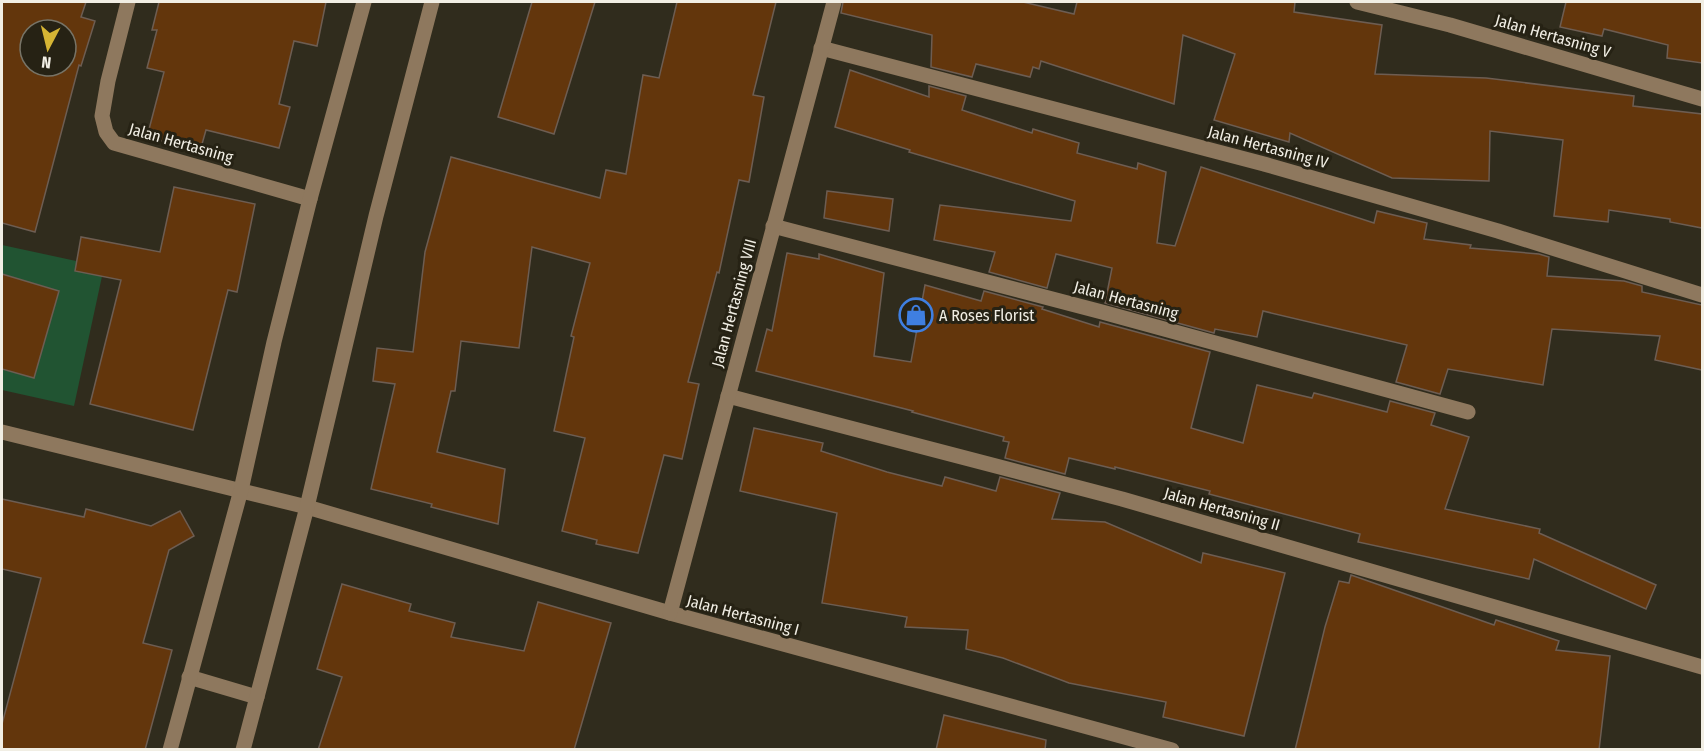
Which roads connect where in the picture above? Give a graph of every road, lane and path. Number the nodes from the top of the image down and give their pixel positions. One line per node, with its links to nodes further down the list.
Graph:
1 (128, 2): 8 (street, Jalan Hertasning)
2 (364, 2): 8 (street)
3 (432, 2): 15 (street)
4 (834, 2): 6 (street, Jalan Hertasning VIII)
5 (1357, 2): 7 (street, Jalan Hertasning V)
6 (821, 48): 9 (street, Jalan Hertasning VIII); 10 (street, Jalan Hertasning IV)
7 (1702, 99)
8 (310, 199): 14 (street)
9 (773, 226): 11 (street, Jalan Hertasning VIII); 12 (street, Jalan Hertasning)
10 (1702, 295)
11 (728, 396): 16 (street, Jalan Hertasning VIII); 17 (street, Jalan Hertasning II)
12 (1468, 412)
13 (2, 432): 14 (street, Jalan Hertasning I)
14 (241, 490): 15 (street, Jalan Hertasning I); 18 (street)
15 (307, 507): 16 (street, Jalan Hertasning I); 19 (street)
16 (670, 614): 22 (street, Jalan Hertasning I)
17 (1702, 667)
18 (189, 677): 19 (street); 20 (street)
19 (257, 697): 21 (street)
20 (170, 750)
21 (243, 750)
22 (1172, 750)

